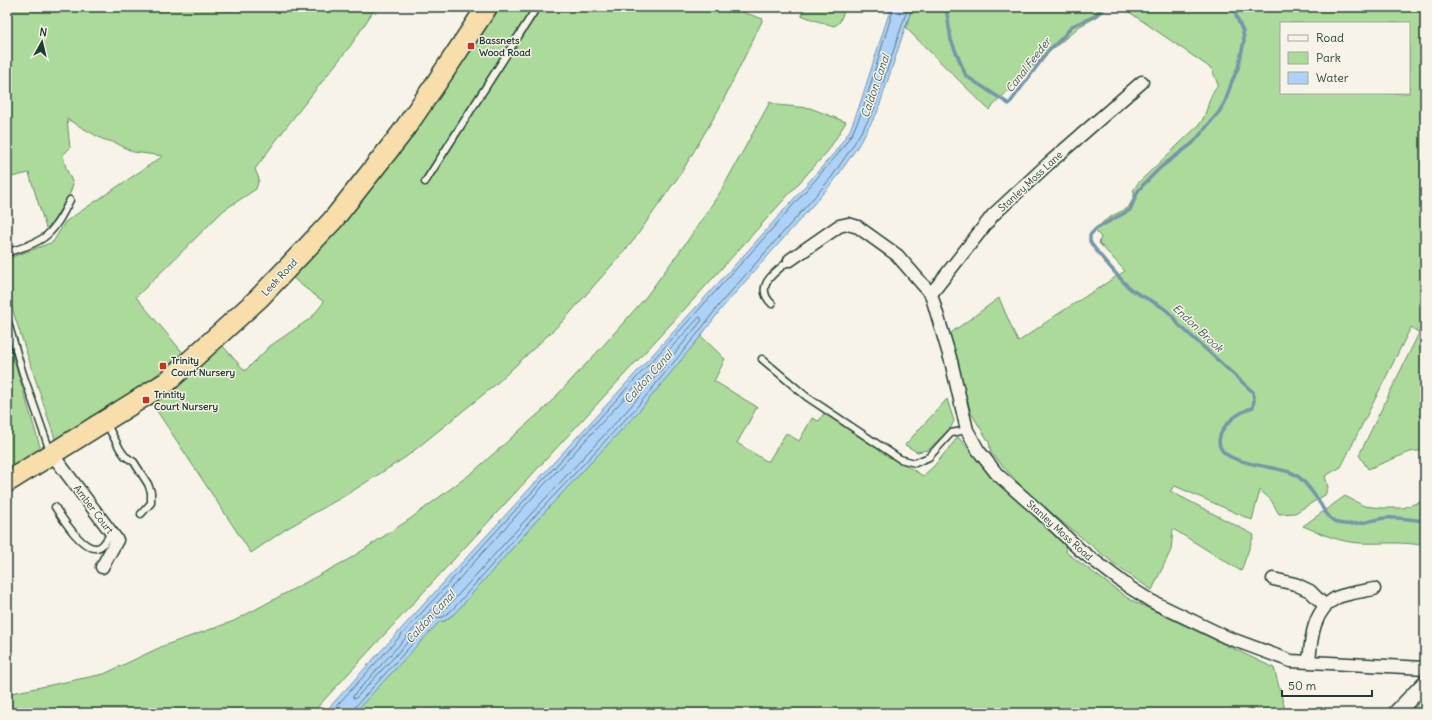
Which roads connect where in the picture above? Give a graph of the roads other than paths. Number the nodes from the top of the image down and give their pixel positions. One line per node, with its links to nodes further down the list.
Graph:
1 (487, 7): 12 (highway, Leek Road)
2 (537, 7): 4 (lane)
3 (1142, 82): 8 (street, Stanley Moss Lane)
4 (426, 182)
5 (70, 200): 6 (lane)
6 (7, 253)
7 (790, 260): 8 (street, Stanley Moss Road); 9 (lane)
8 (931, 294): 13 (street, Stanley Moss Road)
9 (772, 304)
10 (7, 319): 14 (lane)
11 (762, 359): 13 (lane)
12 (105, 421): 14 (highway, Leek Road); 17 (lane)
13 (967, 430): 23 (street, Stanley Moss Road)
14 (52, 455): 15 (highway, Leek Road); 18 (street, Amber Court)
15 (7, 482)
16 (55, 508): 18 (lane)
17 (141, 514)
18 (111, 532): 19 (street, Amber Court)
19 (102, 567)
20 (1273, 579): 22 (street)
21 (1374, 589): 22 (street)
22 (1325, 606): 23 (street)
23 (1309, 662): 24 (street, Stanley Moss Road)
24 (1425, 668)
25 (1425, 683): 26 (street)
26 (1396, 713)

